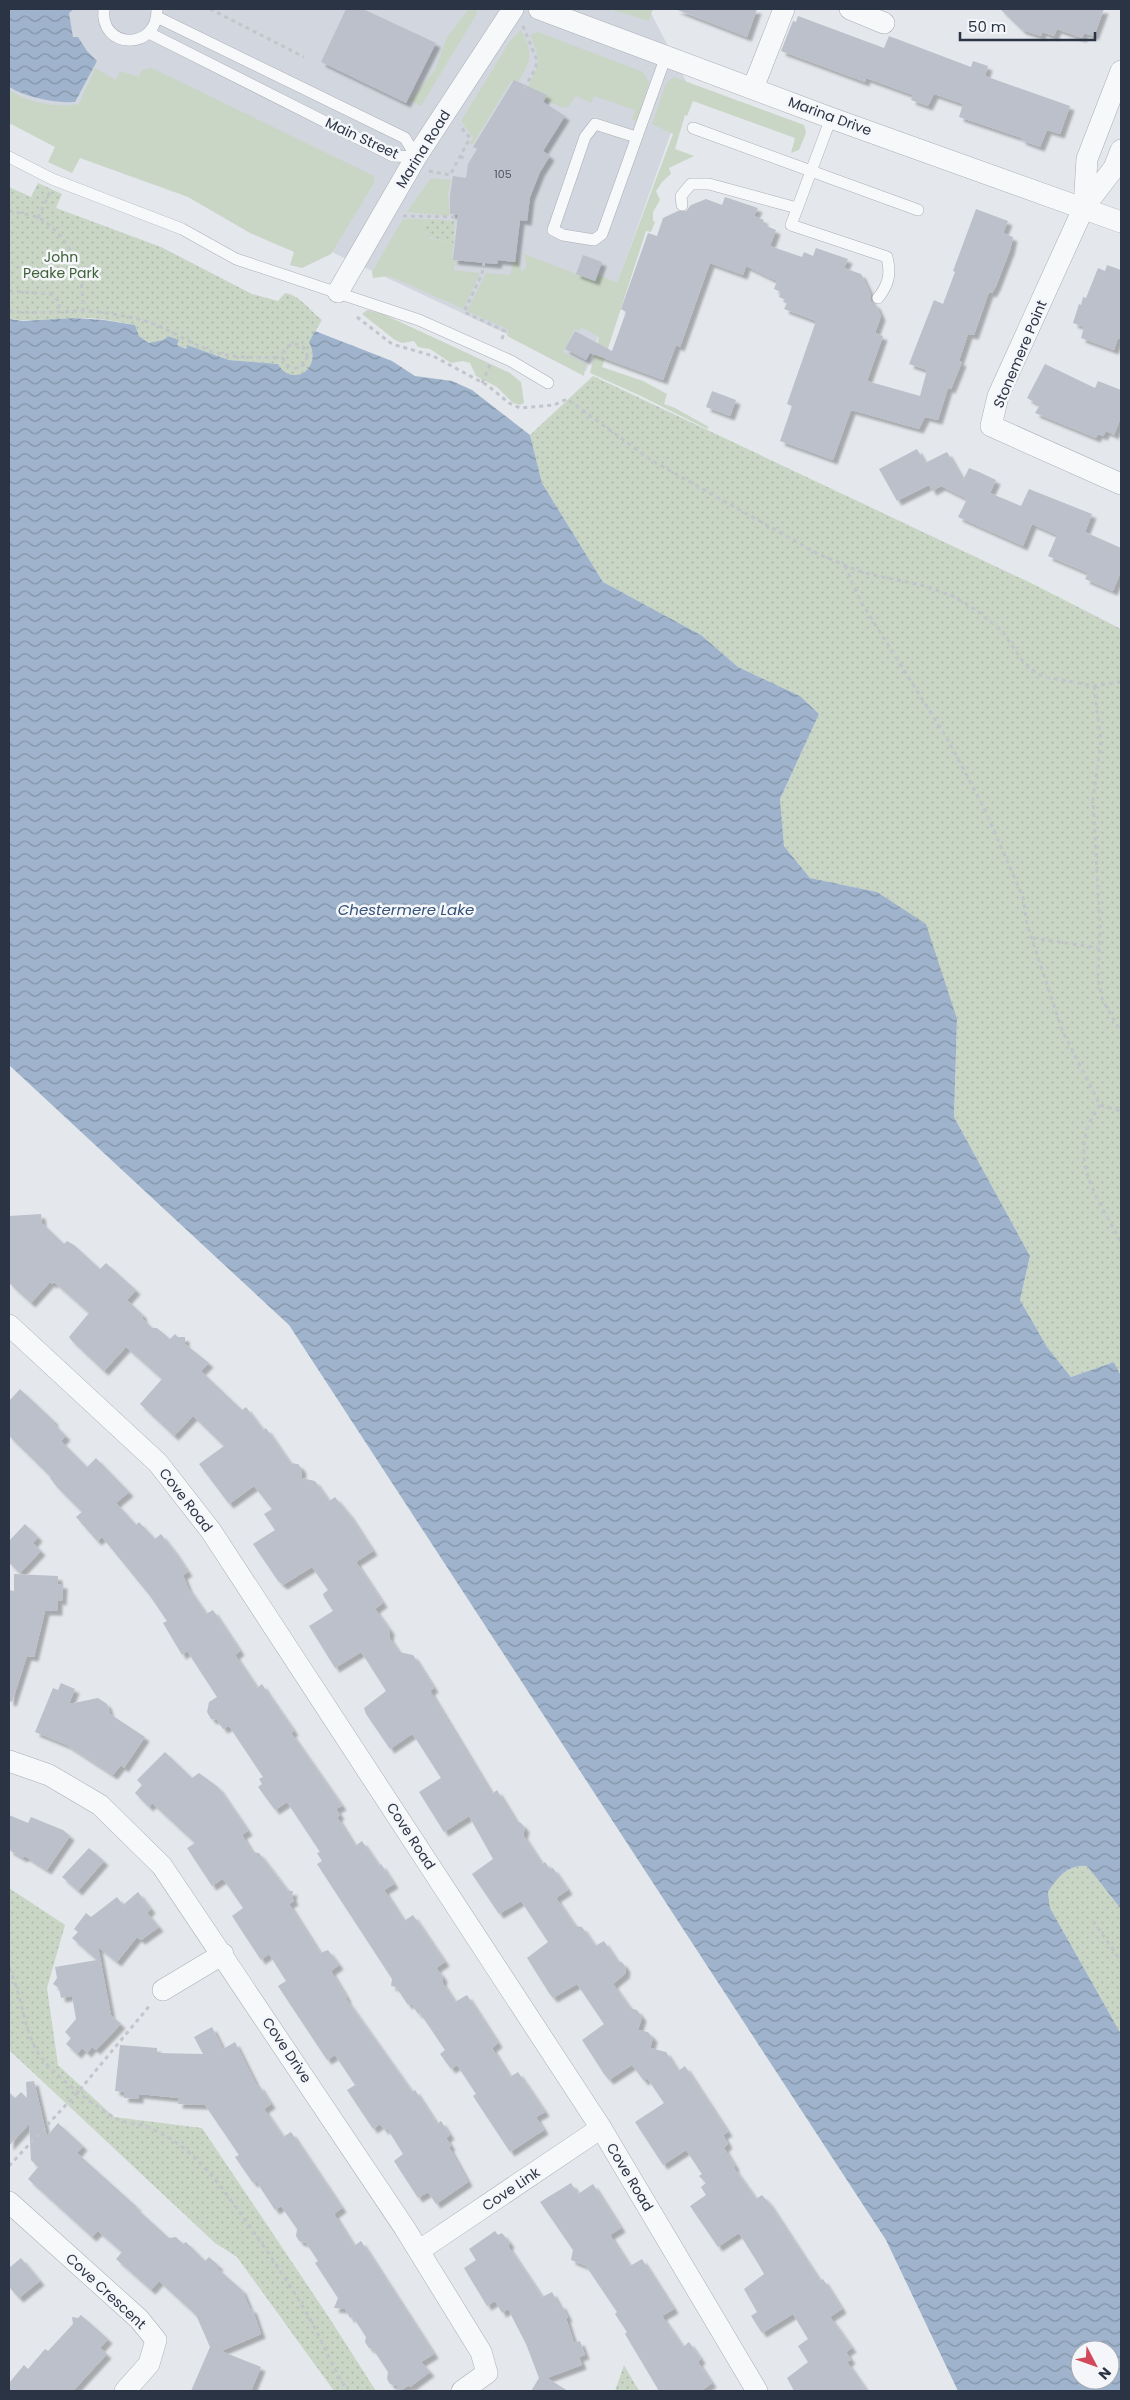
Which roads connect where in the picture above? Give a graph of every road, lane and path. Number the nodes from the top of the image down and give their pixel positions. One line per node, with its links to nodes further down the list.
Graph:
1 (104, 9): 9 (lane)
2 (210, 9): 11 (path)
3 (539, 9): 10 (street, Marina Drive)
4 (784, 9): 13 (street)
5 (850, 9): 8 (street)
6 (157, 13): 9 (lane, Main Street); 23 (lane, Main Street)
7 (518, 17): 14 (path); 23 (street, Marina Road)
8 (884, 22)
9 (149, 33): 23 (lane, Main Street)
10 (666, 56): 13 (street, Marina Drive); 18 (lane)
11 (304, 57)
12 (1121, 71): 27 (street)
13 (753, 88): 15 (street, Marina Drive)
14 (524, 89)
15 (831, 118): 24 (lane); 27 (street, Marina Drive)
16 (457, 123): 20 (path)
17 (693, 128): 24 (lane)
18 (636, 137): 18 (lane)
19 (1121, 150): 27 (street)
20 (460, 156): 22 (path); 23 (path)
21 (9, 157): 37 (lane)
22 (467, 160)
23 (423, 164): 37 (street, Marina Road)
24 (811, 172): 28 (lane); 29 (lane)
25 (51, 189): 33 (path)
26 (682, 205): 28 (lane)
27 (1084, 207): 34 (street, Marina Drive); 47 (street, Stonemere Point)
28 (798, 208): 38 (lane)
29 (918, 210)
30 (9, 211): 33 (path)
31 (400, 216): 32 (path)
32 (456, 217)
33 (38, 218): 40 (path)
34 (1121, 222)
35 (484, 262): 43 (path)
36 (9, 291): 41 (path)
37 (338, 292): 43 (lane)
38 (878, 298)
39 (9, 311): 41 (path)
40 (83, 311): 41 (path); 44 (path)
41 (59, 313)
42 (357, 317): 45 (path)
43 (495, 354): 45 (path); 46 (lane)
44 (283, 358): 44 (path)
45 (482, 383): 48 (path)
46 (548, 383)
47 (1121, 484)
48 (845, 566): 50 (path); 51 (path)
49 (1121, 682): 50 (path)
50 (1094, 686): 52 (path)
51 (1033, 938): 52 (path); 54 (path)
52 (1099, 948): 53 (path)
53 (1121, 1032)
54 (1100, 1106): 55 (path); 56 (path)
55 (1121, 1111)
56 (1121, 1242)
57 (9, 1325): 65 (street, Cove Road)
58 (9, 1761): 60 (street, Cove Drive)
59 (1093, 1921): 61 (path)
60 (223, 1954): 63 (street); 68 (street, Cove Drive)
61 (1121, 1961)
62 (9, 1968): 64 (path)
63 (163, 1990): 64 (path)
64 (78, 2092): 66 (path); 70 (path)
65 (602, 2128): 68 (street, Cove Link); 72 (street, Cove Road)
66 (9, 2166)
67 (9, 2202): 69 (street, Cove Crescent)
68 (420, 2250): 71 (street, Cove Drive)
69 (125, 2391)
70 (348, 2391)
71 (462, 2391)
72 (757, 2391)

